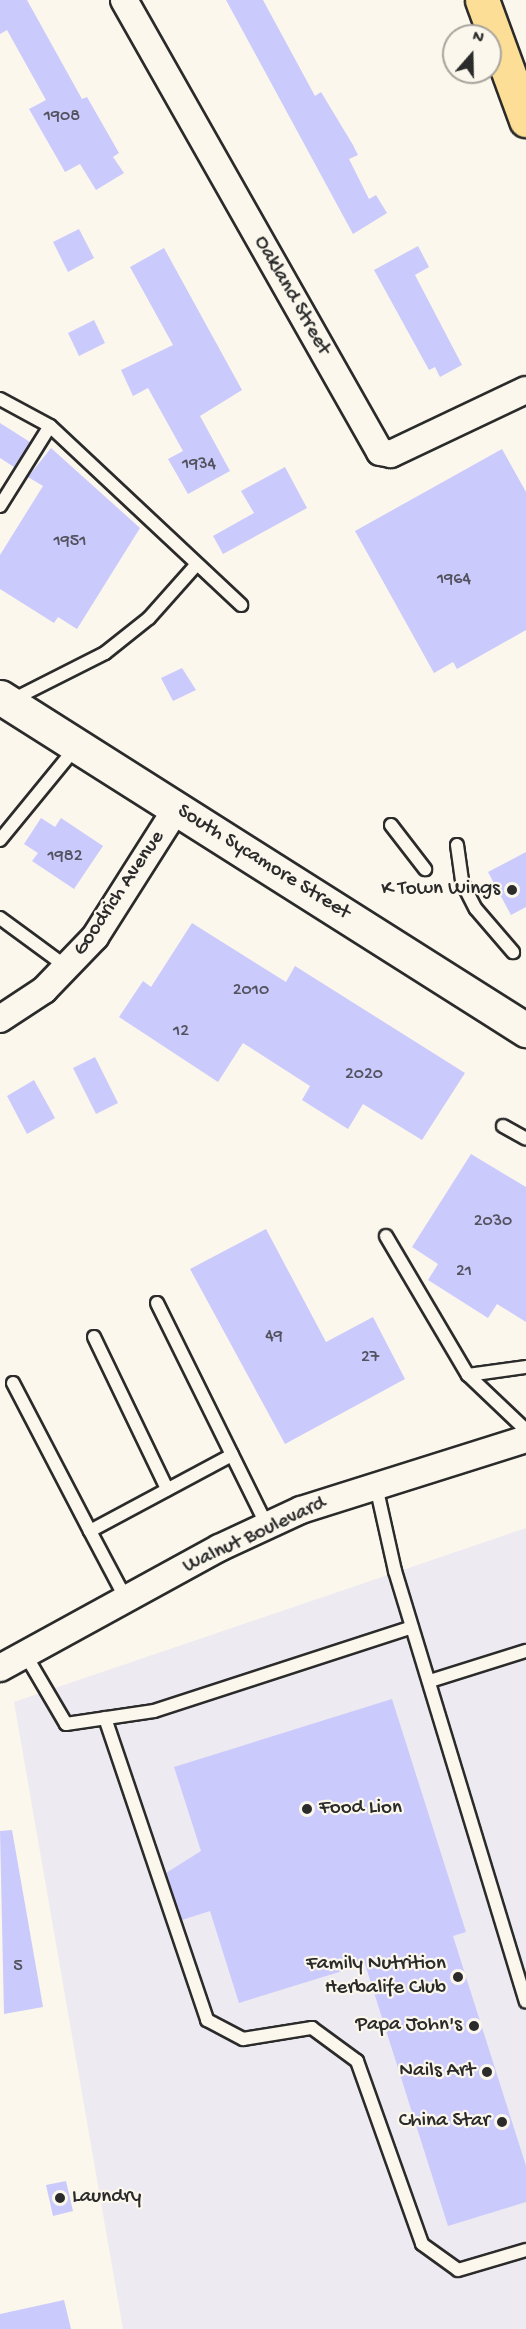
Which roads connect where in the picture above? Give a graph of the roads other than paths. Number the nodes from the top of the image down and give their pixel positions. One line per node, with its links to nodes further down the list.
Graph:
1 (124, 0): 4 (street, Oakland Street)
2 (482, 0): 3 (main road)
3 (526, 120)
4 (526, 390)
5 (0, 399): 6 (lane)
6 (50, 426): 7 (lane); 8 (lane)
7 (0, 506)
8 (197, 564): 9 (lane); 10 (lane)
9 (241, 605)
10 (4, 699): 11 (main road, South Sycamore Street)
11 (77, 746): 12 (main road, South Sycamore Street); 14 (lane)
12 (177, 808): 19 (street, Goodrich Avenue); 21 (main road, South Sycamore Street)
13 (392, 825): 16 (lane)
14 (0, 840)
15 (457, 845): 18 (lane)
16 (424, 869)
17 (0, 918): 19 (lane)
18 (513, 952)
19 (69, 969): 20 (street, Goodrich Avenue)
20 (0, 1019)
21 (526, 1030)
22 (504, 1126): 23 (lane)
23 (526, 1139)
24 (386, 1236): 28 (lane)
25 (157, 1303): 32 (lane)
26 (94, 1337): 34 (lane)
27 (526, 1367): 28 (lane)
28 (468, 1375): 30 (lane)
29 (13, 1383): 36 (lane)
30 (526, 1430)
31 (526, 1439): 33 (street, Walnut Boulevard)
32 (232, 1455): 34 (lane); 35 (lane)
33 (376, 1486): 35 (street, Walnut Boulevard); 38 (lane)
34 (167, 1490): 36 (lane)
35 (267, 1526): 37 (street, Walnut Boulevard)
36 (90, 1531): 37 (lane)
37 (126, 1599): 40 (street, Walnut Boulevard)
38 (412, 1627): 42 (lane); 43 (lane)
39 (526, 1651): 42 (lane)
40 (25, 1654): 41 (street, Walnut Boulevard); 43 (lane)
41 (0, 1668)
42 (430, 1681): 44 (lane)
43 (105, 1718): 45 (lane)
44 (526, 1998)
45 (526, 2250)

